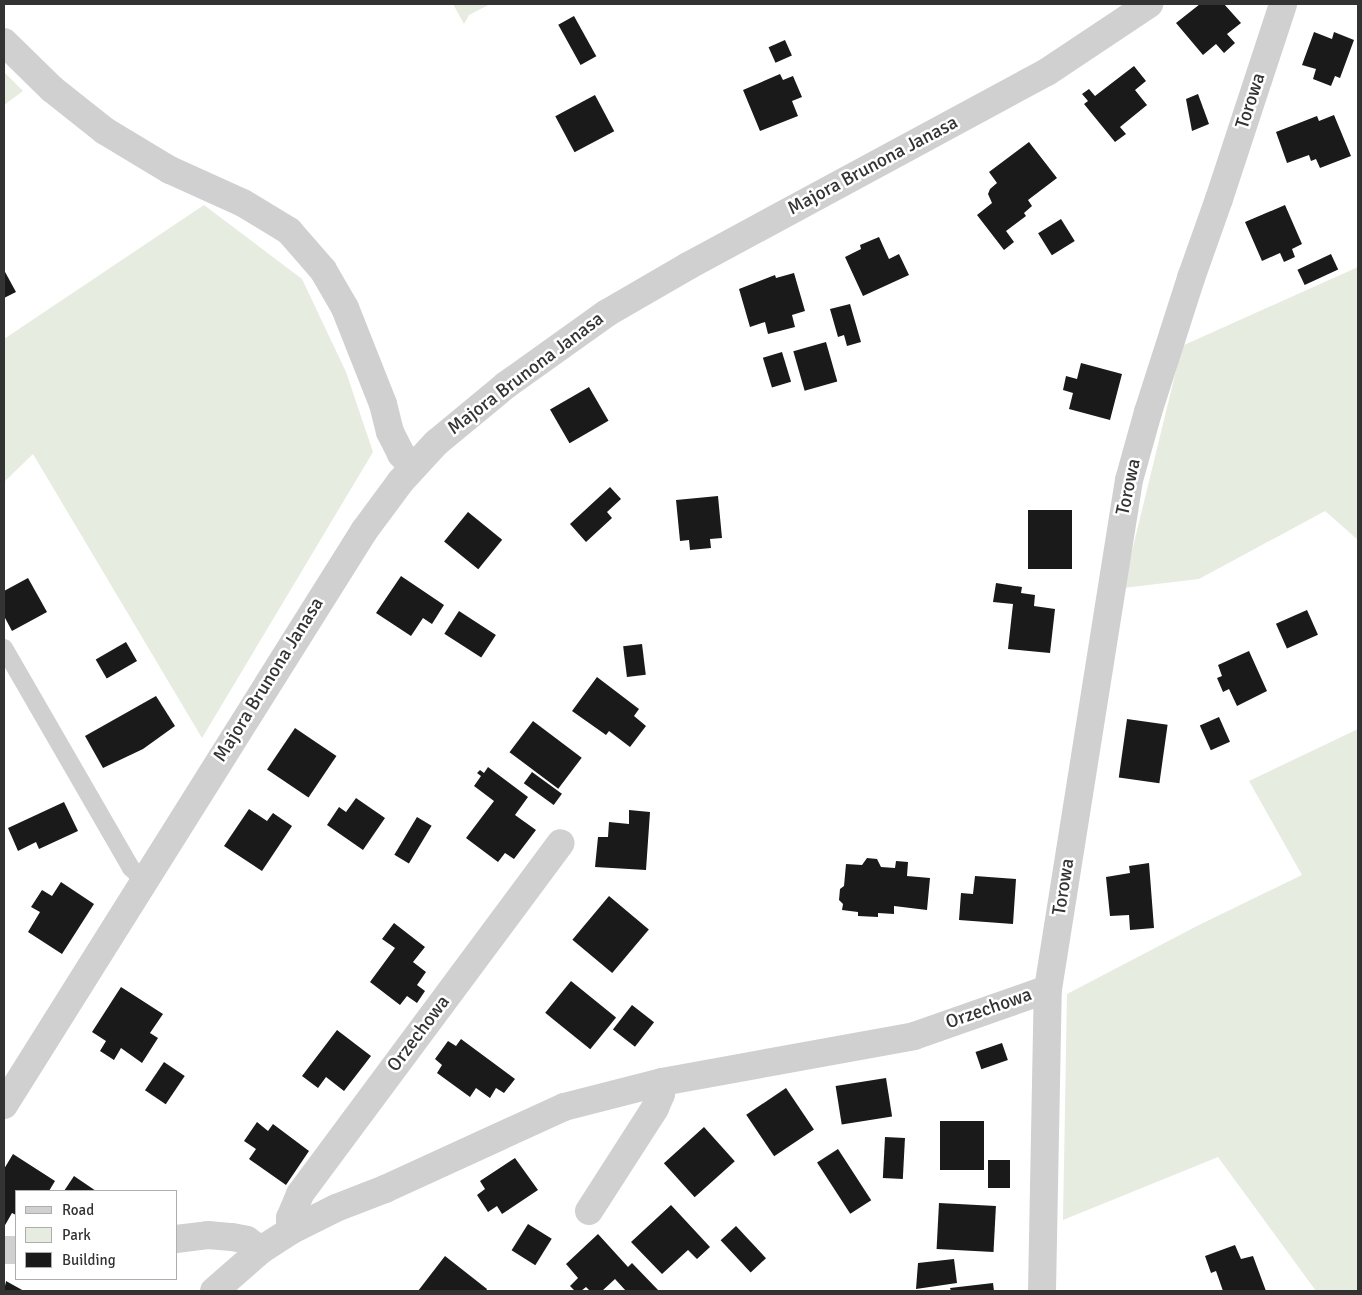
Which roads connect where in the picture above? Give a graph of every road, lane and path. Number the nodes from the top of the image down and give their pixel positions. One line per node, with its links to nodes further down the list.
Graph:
1 (1149, 4): 4 (street, Majora Brunona Janasa)
2 (1283, 4): 8 (street, Torowa)
3 (4, 42): 4 (street)
4 (413, 467): 7 (street, Majora Brunona Janasa)
5 (4, 648): 7 (lane)
6 (561, 843): 12 (street, Orzechowa)
7 (144, 880): 10 (street, Majora Brunona Janasa)
8 (1048, 988): 9 (street, Orzechowa); 16 (street, Orzechowa)
9 (662, 1082): 11 (street); 12 (street, Orzechowa)
10 (4, 1105)
11 (590, 1211)
12 (290, 1231): 14 (street, Orzechowa)
13 (178, 1239): 14 (street)
14 (261, 1250): 15 (street, Orzechowa)
15 (214, 1291)
16 (1042, 1291)

